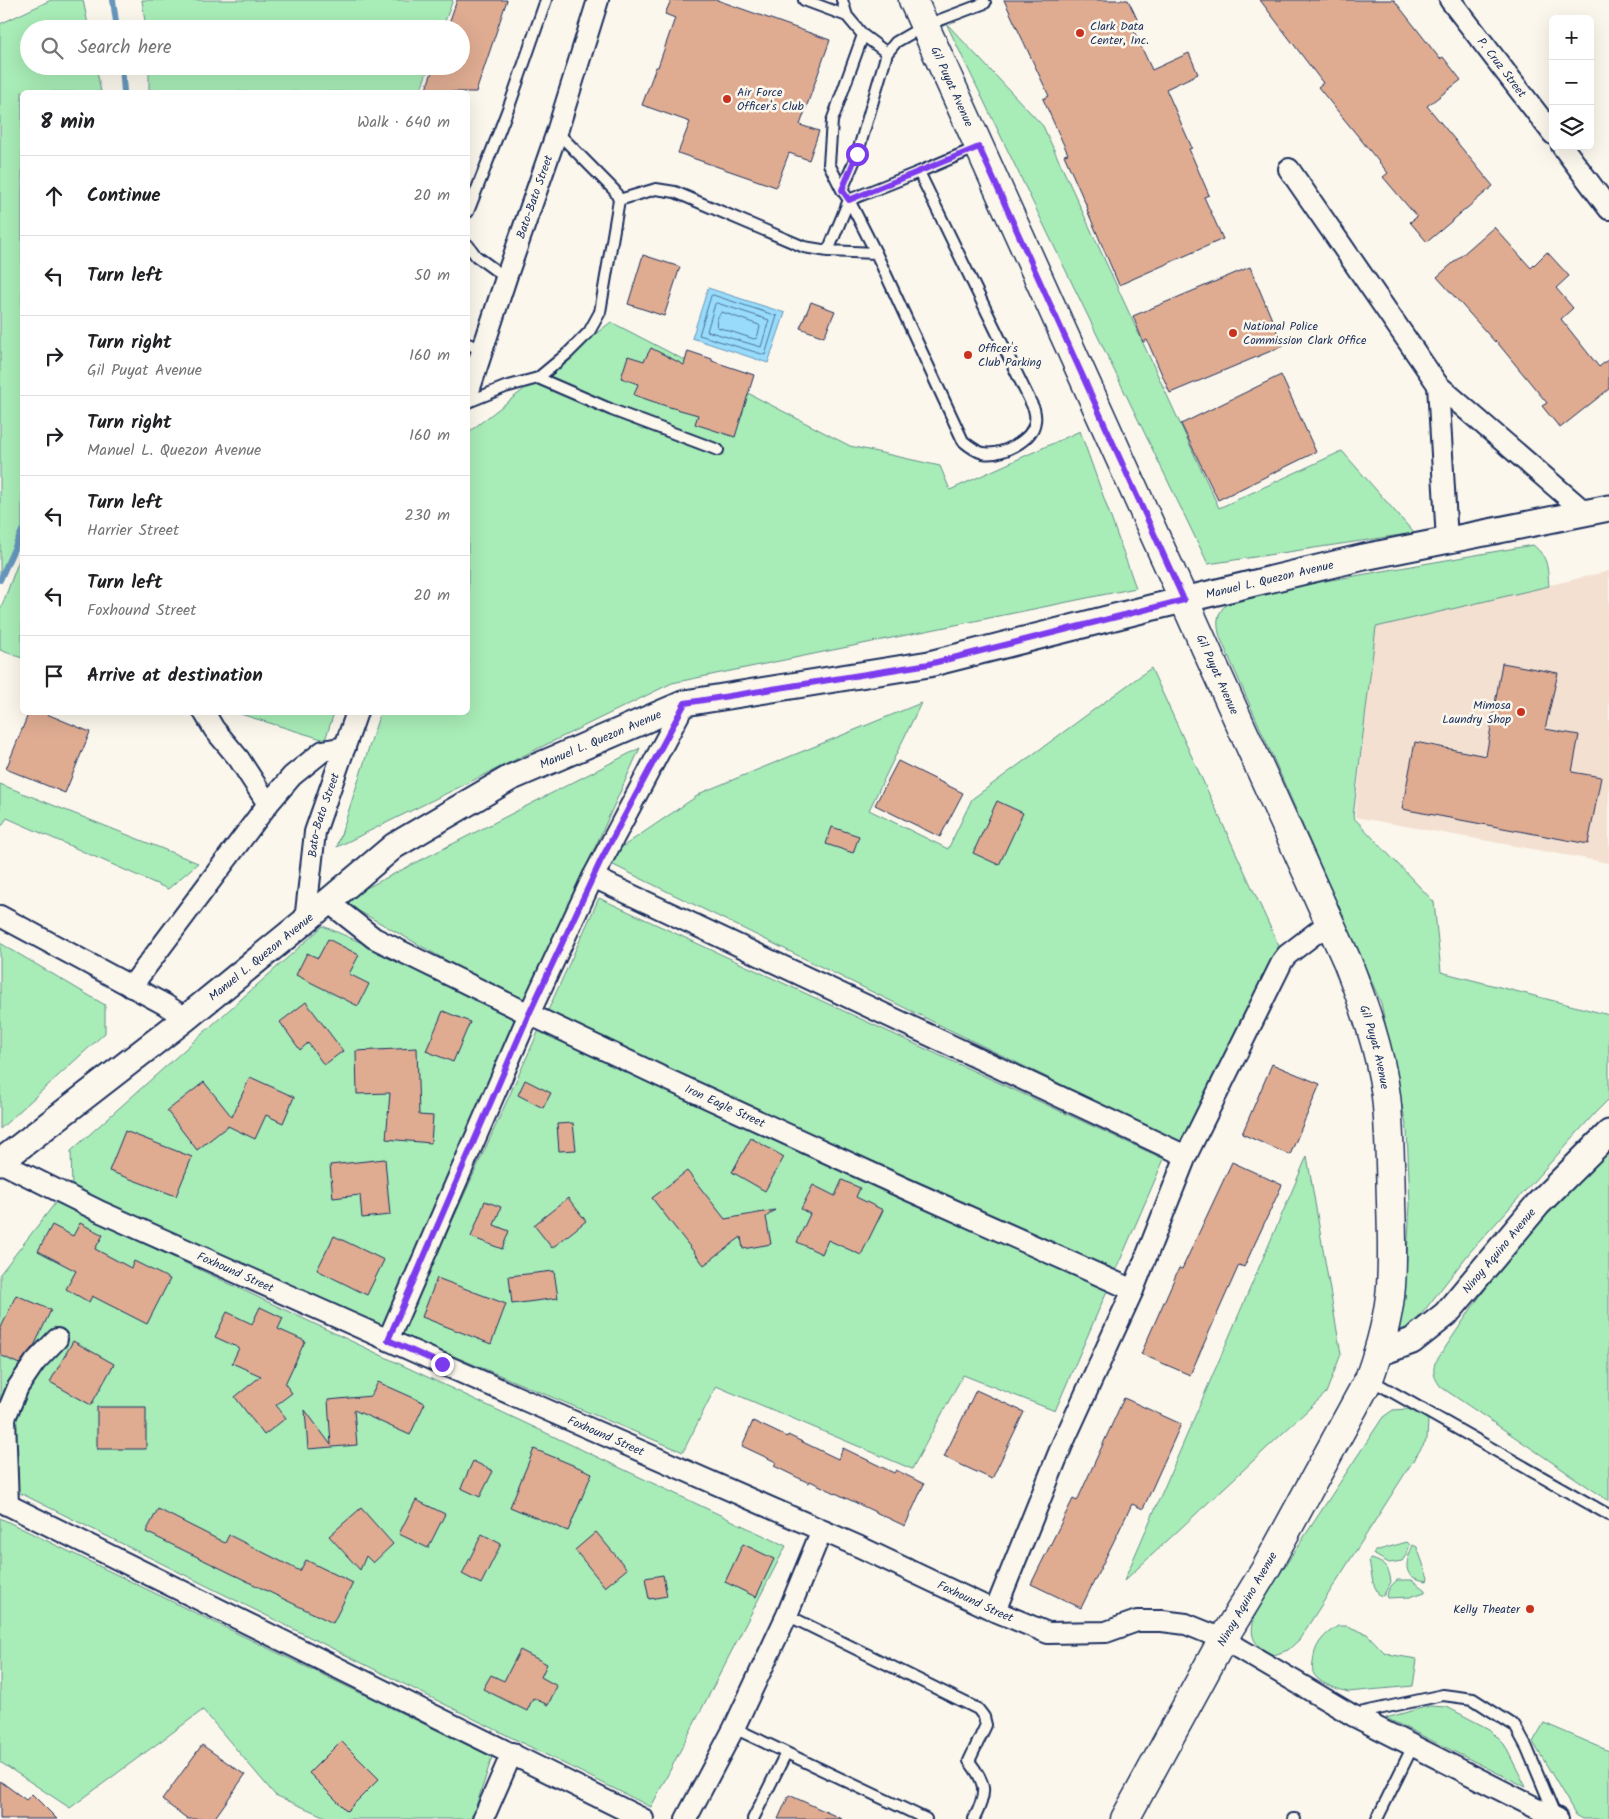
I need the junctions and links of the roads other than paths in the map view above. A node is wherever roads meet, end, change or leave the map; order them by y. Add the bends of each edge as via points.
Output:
1 (546, 0) edge
2 (598, 0) edge
3 (804, 0) edge
4 (842, 0) edge
5 (912, 0) edge
6 (1450, 0) edge
7 (984, 3) dead end
8 (847, 16) junction
9 (924, 26) junction
10 (863, 35) junction
11 (887, 53) junction
12 (1549, 129) edge
13 (557, 132) junction
14 (979, 147) junction
15 (1565, 150) edge
16 (1289, 169) dead end
17 (920, 172) junction
18 (842, 190) junction
19 (1606, 199) edge
20 (619, 200) junction
21 (849, 200) junction
22 (470, 207) edge
23 (470, 248) edge
24 (828, 251) junction
25 (876, 253) junction
26 (506, 278) junction
27 (474, 347) edge
28 (470, 378) edge
29 (538, 378) junction
30 (1438, 385) junction
31 (470, 401) edge
32 (718, 450) dead end
33 (1598, 510) edge
34 (1448, 540) junction
35 (1184, 600) junction
36 (685, 703) junction
37 (206, 715) edge
38 (356, 715) edge
39 (345, 747) junction
40 (268, 804) junction
41 (593, 877) junction
42 (327, 901) junction
43 (0, 916) edge
44 (305, 921) junction
45 (1330, 922) junction
46 (131, 987) junction
47 (529, 1014) junction
48 (186, 1018) junction
49 (1609, 1132) edge
50 (1186, 1156) junction
51 (0, 1162) edge
52 (1134, 1290) junction
53 (57, 1339) dead end
54 (388, 1340) junction
55 (1379, 1353) junction
56 (1369, 1379) junction
57 (4, 1503) edge
58 (1609, 1515) edge
59 (822, 1532) junction
60 (995, 1611) junction
61 (787, 1615) junction
62 (1223, 1639) junction
63 (1352, 1715) junction
64 (734, 1728) junction
65 (1412, 1746) junction
66 (512, 1753) junction
67 (786, 1753) junction
68 (483, 1819) edge
69 (643, 1819) edge
70 (686, 1819) edge
71 (753, 1819) edge
72 (926, 1819) edge
73 (974, 1819) edge
74 (1125, 1819) edge
75 (1377, 1819) edge
76 (1557, 1819) edge

1 - 22 lane
2 - 13 street, Bato-Bato Street
3 - 8 lane
4 - 8 lane
5 - 9 main road, Gil Puyat Avenue
6 - 12 street, P. Cruz Street
7 - 9 lane
8 - 10 lane
9 - 11 lane via 896,42
9 - 14 main road, Gil Puyat Avenue
10 - 11 lane
10 - 18 lane via 832,121 829,164
11 - 18 lane via 857,154
13 - 20 lane via 615,191
13 - 26 street, Bato-Bato Street
14 - 17 lane
14 - 35 main road, Gil Puyat Avenue
15 - 19 street
16 - 30 street
17 - 21 lane
17 - 25 lane via 1034,409 1035,422 1019,445 984,453 964,441
18 - 21 lane
20 - 24 lane via 656,189 675,192 804,247
20 - 29 lane via 600,312 589,332
21 - 24 lane
21 - 25 lane
23 - 26 lane
24 - 25 lane
26 - 27 street, Bato-Bato Street
27 - 28 street, Bato-Bato Street
29 - 31 lane
29 - 32 lane
30 - 33 street
30 - 34 street
33 - 34 street, Manuel L. Quezon Avenue
34 - 35 street, Manuel L. Quezon Avenue
35 - 36 street, Manuel L. Quezon Avenue via 929,664
35 - 45 main road, Gil Puyat Avenue
36 - 41 street
36 - 42 street, Manuel L. Quezon Avenue via 510,778 394,846
37 - 40 street
38 - 39 street, Bato-Bato Street
39 - 40 street via 323,751 292,776
39 - 44 street, Bato-Bato Street via 315,832
40 - 46 street
41 - 47 street
41 - 50 street
42 - 44 street, Manuel L. Quezon Avenue
42 - 47 street, Iron Eagle Street via 374,938
43 - 46 street
44 - 48 street, Manuel L. Quezon Avenue
45 - 50 street via 1287,955
45 - 55 main road, Gil Puyat Avenue via 1365,1008 1386,1094 1390,1131 1391,1288
46 - 48 street
47 - 52 street, Iron Eagle Street via 904,1188
47 - 54 street
48 - 51 street, Manuel L. Quezon Avenue
49 - 55 street, Ninoy Aquino Avenue via 1538,1204 1446,1314 1412,1341
50 - 52 street
51 - 54 street, Foxhound Street via 101,1212
52 - 60 street via 1062,1445
53 - 57 street via 22,1381 5,1418
54 - 59 street, Foxhound Street
55 - 56 main road, Gil Puyat Avenue
56 - 58 lane
56 - 62 main road, Ninoy Aquino Avenue via 1265,1570
57 - 66 street
59 - 60 street, Foxhound Street
59 - 61 street
60 - 62 street, Foxhound Street via 1048,1633 1106,1632 1137,1621 1162,1621 1186,1624
61 - 64 street
61 - 73 lane via 978,1708 986,1725 969,1761 981,1776 984,1791
62 - 63 street, Foxhound Street
62 - 74 main road, Ninoy Aquino Avenue
63 - 65 street, Foxhound Street
63 - 76 lane via 1443,1695 1473,1699 1515,1726
64 - 67 lane
64 - 70 street
65 - 75 lane
65 - 76 street, Foxhound Street
66 - 68 street
66 - 69 street
67 - 71 lane
67 - 72 lane

